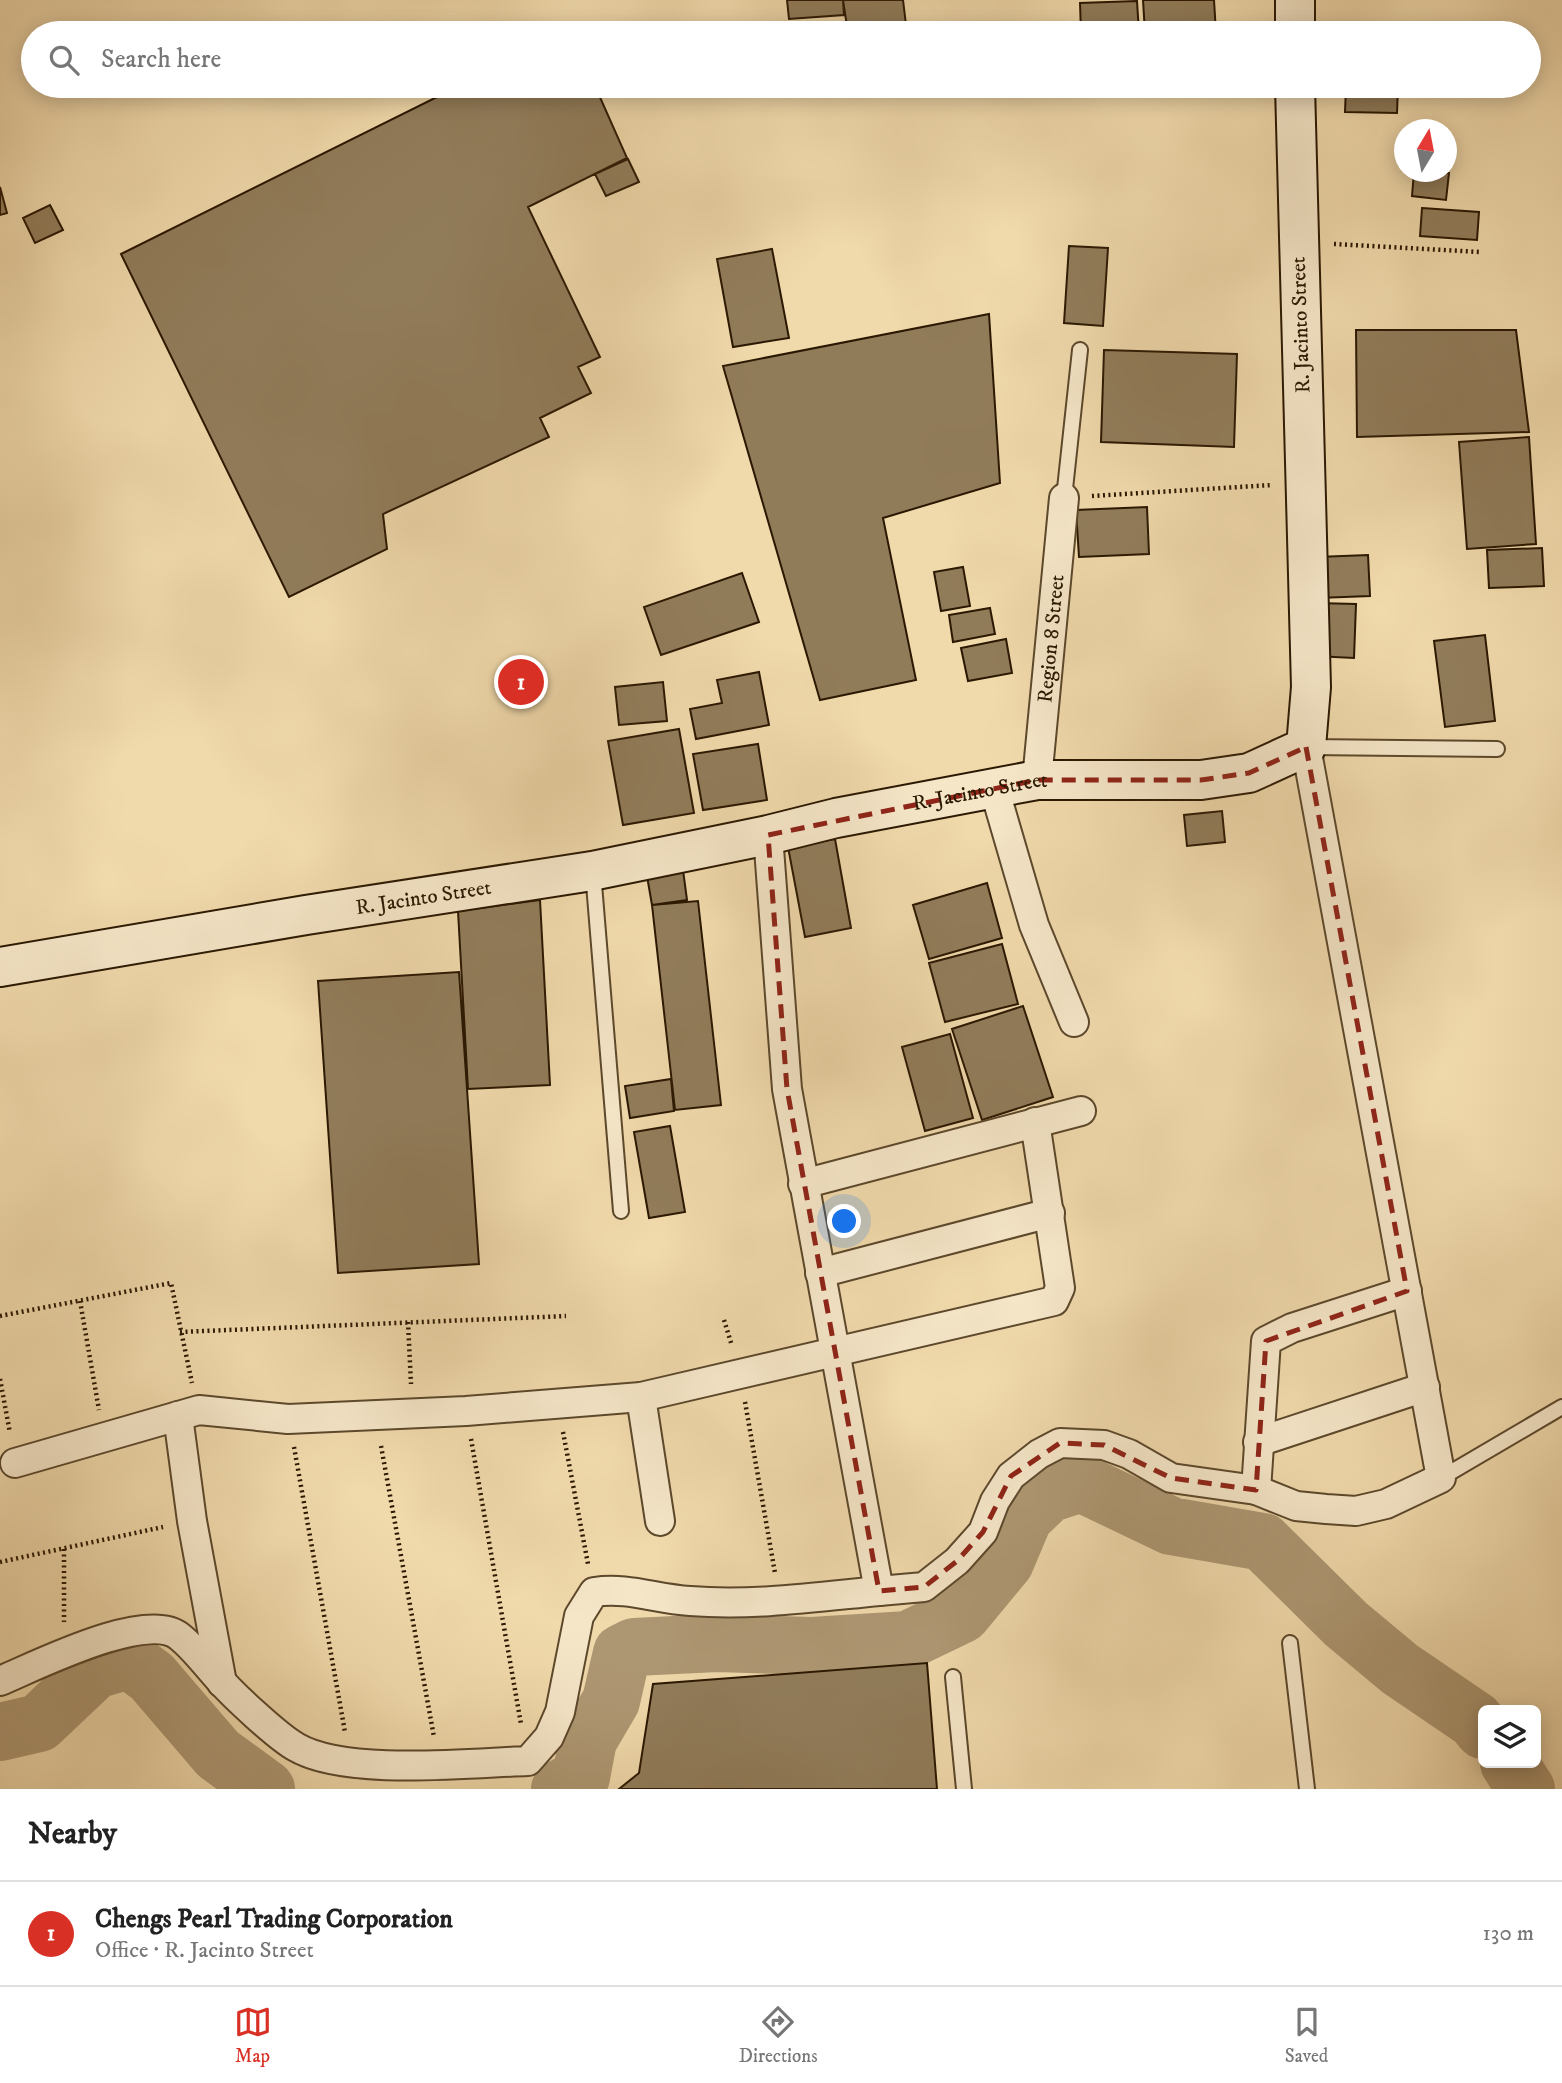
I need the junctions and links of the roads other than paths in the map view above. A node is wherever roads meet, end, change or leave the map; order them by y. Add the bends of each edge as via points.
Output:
1 (1295, 0) edge
2 (1295, 21) edge
3 (1295, 98) edge
4 (1080, 350) dead end
5 (1064, 498) joint
6 (1306, 747) junction
7 (1497, 750) dead end
8 (1037, 780) junction
9 (994, 788) junction
10 (768, 835) junction
11 (592, 871) junction
12 (0, 967) edge
13 (1073, 1022) dead end
14 (1081, 1111) dead end
15 (1035, 1122) junction
16 (803, 1184) junction
17 (621, 1211) dead end
18 (1051, 1213) junction
19 (820, 1273) junction
20 (1407, 1291) junction
21 (834, 1353) junction
22 (1425, 1387) junction
23 (641, 1397) junction
24 (1562, 1407) edge
25 (188, 1413) junction
26 (1258, 1442) junction
27 (15, 1463) road end
28 (1441, 1478) junction
29 (1256, 1490) junction
30 (660, 1521) dead end
31 (879, 1591) junction
32 (1290, 1643) dead end
33 (953, 1677) dead end
34 (0, 1681) edge
35 (222, 1684) junction
36 (964, 1789) edge
37 (1307, 1789) edge

1 - 2 street
3 - 6 street, R. Jacinto Street via 1311,687
4 - 5 lane
5 - 8 street, Region 8 Street
6 - 7 lane
6 - 8 street, R. Jacinto Street via 1249,773 1201,780
6 - 20 street
8 - 9 street, R. Jacinto Street
9 - 10 street, R. Jacinto Street
9 - 13 street via 1034,925
10 - 11 street, R. Jacinto Street
10 - 16 street via 787,1089
11 - 12 street, R. Jacinto Street
11 - 17 lane
14 - 15 street
15 - 16 street
15 - 18 street
16 - 19 street
18 - 19 street
18 - 21 street via 1060,1288 1054,1301
19 - 21 street
20 - 22 street
20 - 26 street via 1292,1328 1266,1342
21 - 23 street
21 - 31 street
22 - 26 street
22 - 28 street
23 - 25 street via 288,1419
23 - 30 street
24 - 28 lane
25 - 27 street
25 - 35 street via 192,1521
26 - 29 street
28 - 29 street via 1387,1504 1356,1511 1296,1506
29 - 31 street via 1171,1478 1104,1445 1060,1443 1011,1476 983,1532 957,1561 924,1587
31 - 35 street via 780,1601 689,1601 619,1588 594,1591 579,1616 560,1712 549,1737 528,1761 351,1762 296,1747
32 - 37 lane
33 - 36 lane
34 - 35 street via 130,1631 158,1628 179,1635

